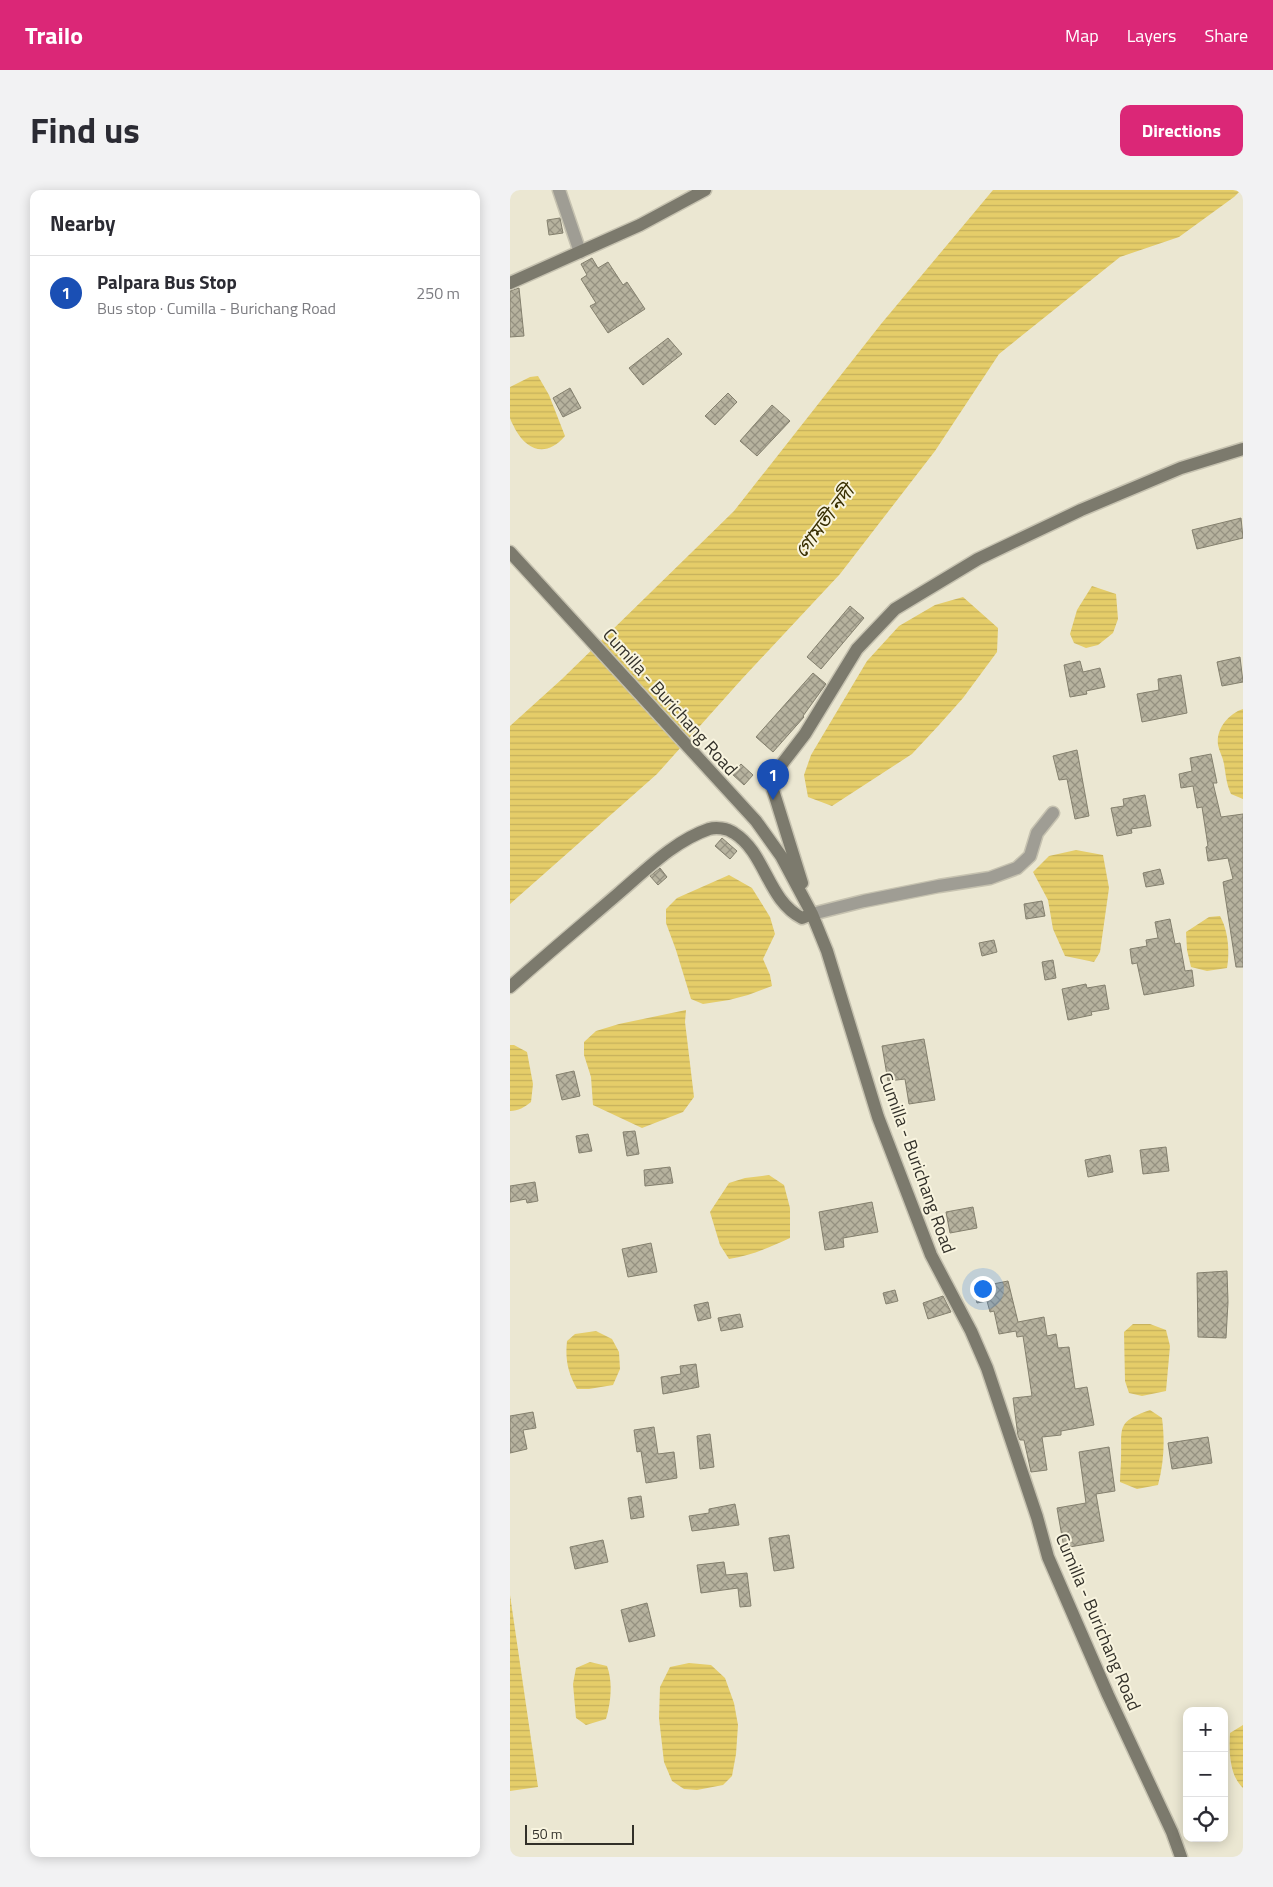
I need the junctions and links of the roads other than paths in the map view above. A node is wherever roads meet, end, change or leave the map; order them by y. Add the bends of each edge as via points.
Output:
1 (559, 190) edge
2 (705, 190) edge
3 (580, 252) junction
4 (510, 283) edge
5 (1243, 449) edge
6 (510, 553) edge
7 (1053, 813) dead end
8 (812, 914) junction
9 (510, 987) edge
10 (1181, 1857) edge

1 - 3 street
2 - 3 main road
3 - 4 main road
5 - 8 main road via 1181,468 1081,510 978,559 895,609 857,649 805,734 772,777 777,804
6 - 8 main road, Cumilla - Burichang Road via 767,834
7 - 8 street via 1037,834 1030,856 1017,868 990,878
8 - 9 main road via 802,918 794,914 782,902 751,849 734,832 715,828 676,846
8 - 10 main road, Cumilla - Burichang Road via 878,1117 931,1255 971,1331 986,1368 1048,1557

